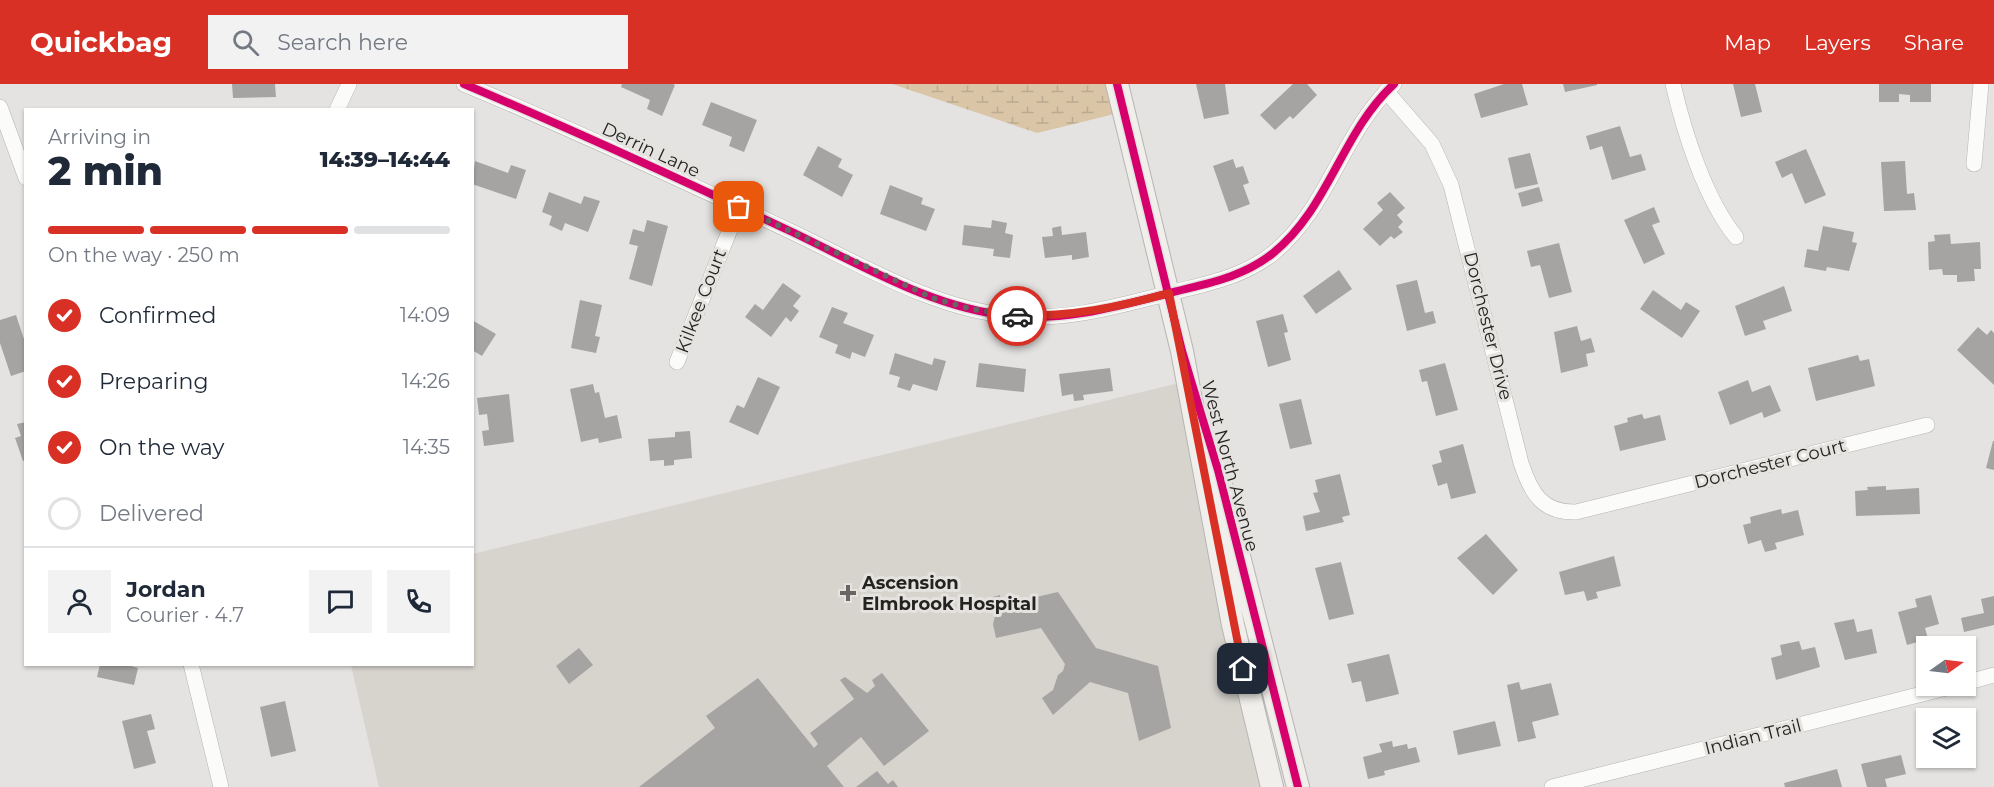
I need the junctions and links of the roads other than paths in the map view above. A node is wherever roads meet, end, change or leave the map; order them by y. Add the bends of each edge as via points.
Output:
1 (349, 84) edge
2 (464, 84) edge
3 (1117, 84) edge
4 (1673, 84) edge
5 (1981, 84) edge
6 (1390, 88) edge
7 (0, 106) edge
8 (338, 108) edge
9 (1974, 164) dead end
10 (24, 172) edge
11 (739, 207) junction
12 (1737, 237) dead end
13 (1169, 293) junction
14 (1182, 351) junction
15 (677, 362) dead end
16 (1927, 425) dead end
17 (1614, 504) joint
18 (190, 666) edge
19 (1994, 675) edge
20 (1976, 680) edge
21 (1916, 696) edge
22 (220, 787) edge
23 (1272, 787) edge
24 (1298, 787) edge
25 (1552, 787) edge

1 - 8 street
2 - 11 street, Derrin Lane
3 - 13 main road, West North Avenue
4 - 12 street via 1694,154 1714,200
5 - 9 street
6 - 13 street, Derrin Lane via 1364,118 1303,225 1274,253 1224,280
6 - 17 street, Dorchester Drive via 1432,144 1451,185 1521,464 1531,490 1539,500 1562,513
7 - 10 street
11 - 13 street, Derrin Lane via 933,298 971,309 1011,316 1062,316
11 - 15 street, Kilkee Court
13 - 14 main road, West North Avenue
14 - 23 main road, West North Avenue via 1233,625
14 - 24 main road, West North Avenue via 1218,471
16 - 17 street, Dorchester Court
18 - 22 street
19 - 20 street
21 - 25 street, Indian Trail

